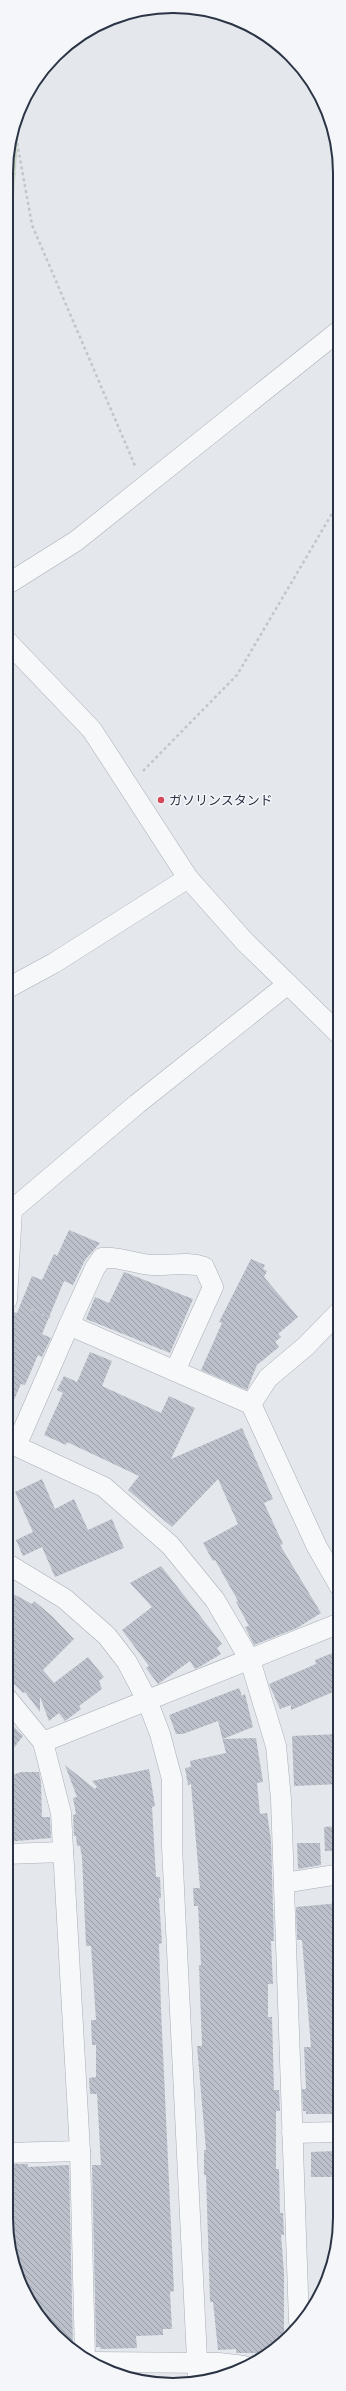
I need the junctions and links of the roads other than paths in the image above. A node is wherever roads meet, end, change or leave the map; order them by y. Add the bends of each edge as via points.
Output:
1 (333, 336) edge
2 (13, 580) edge
3 (13, 647) edge
4 (188, 878) junction
5 (288, 984) junction
6 (13, 985) edge
7 (333, 1028) edge
8 (13, 1209) edge
9 (333, 1318) edge
10 (69, 1325) junction
11 (175, 1371) junction
12 (250, 1404) junction
13 (13, 1441) edge
14 (13, 1446) edge
15 (13, 1567) edge
16 (333, 1575) edge
17 (333, 1626) edge
18 (250, 1660) junction
19 (148, 1700) junction
20 (13, 1706) edge
21 (43, 1742) junction
22 (63, 1852) junction
23 (13, 1854) edge
24 (333, 1875) edge
25 (284, 1883) junction
26 (333, 2132) edge
27 (292, 2134) junction
28 (80, 2151) junction
29 (13, 2154) edge
30 (299, 2316) edge
31 (85, 2352) edge
32 (107, 2363) edge
33 (230, 2367) edge
34 (197, 2371) edge

1 - 2 street via 76,541
3 - 4 street via 92,730
4 - 5 street via 245,942
4 - 6 street via 54,963
5 - 7 street
5 - 8 street via 137,1104
9 - 12 street via 306,1346 268,1378
10 - 11 street
10 - 11 street via 102,1258 111,1257 151,1265 193,1263 204,1267 213,1287
10 - 13 street
11 - 12 street
12 - 16 street via 317,1547
14 - 18 street via 104,1487 170,1545 215,1600
15 - 19 street via 65,1599 107,1636 127,1662
17 - 18 street
18 - 19 street
18 - 25 street via 276,1746
19 - 21 street
19 - 34 street via 172,1779 172,1847
20 - 21 street
21 - 22 street via 61,1813
22 - 23 street
22 - 28 street
24 - 25 street
25 - 27 street
26 - 27 street
27 - 30 street
28 - 29 street
28 - 31 street
32 - 34 street
33 - 34 street

